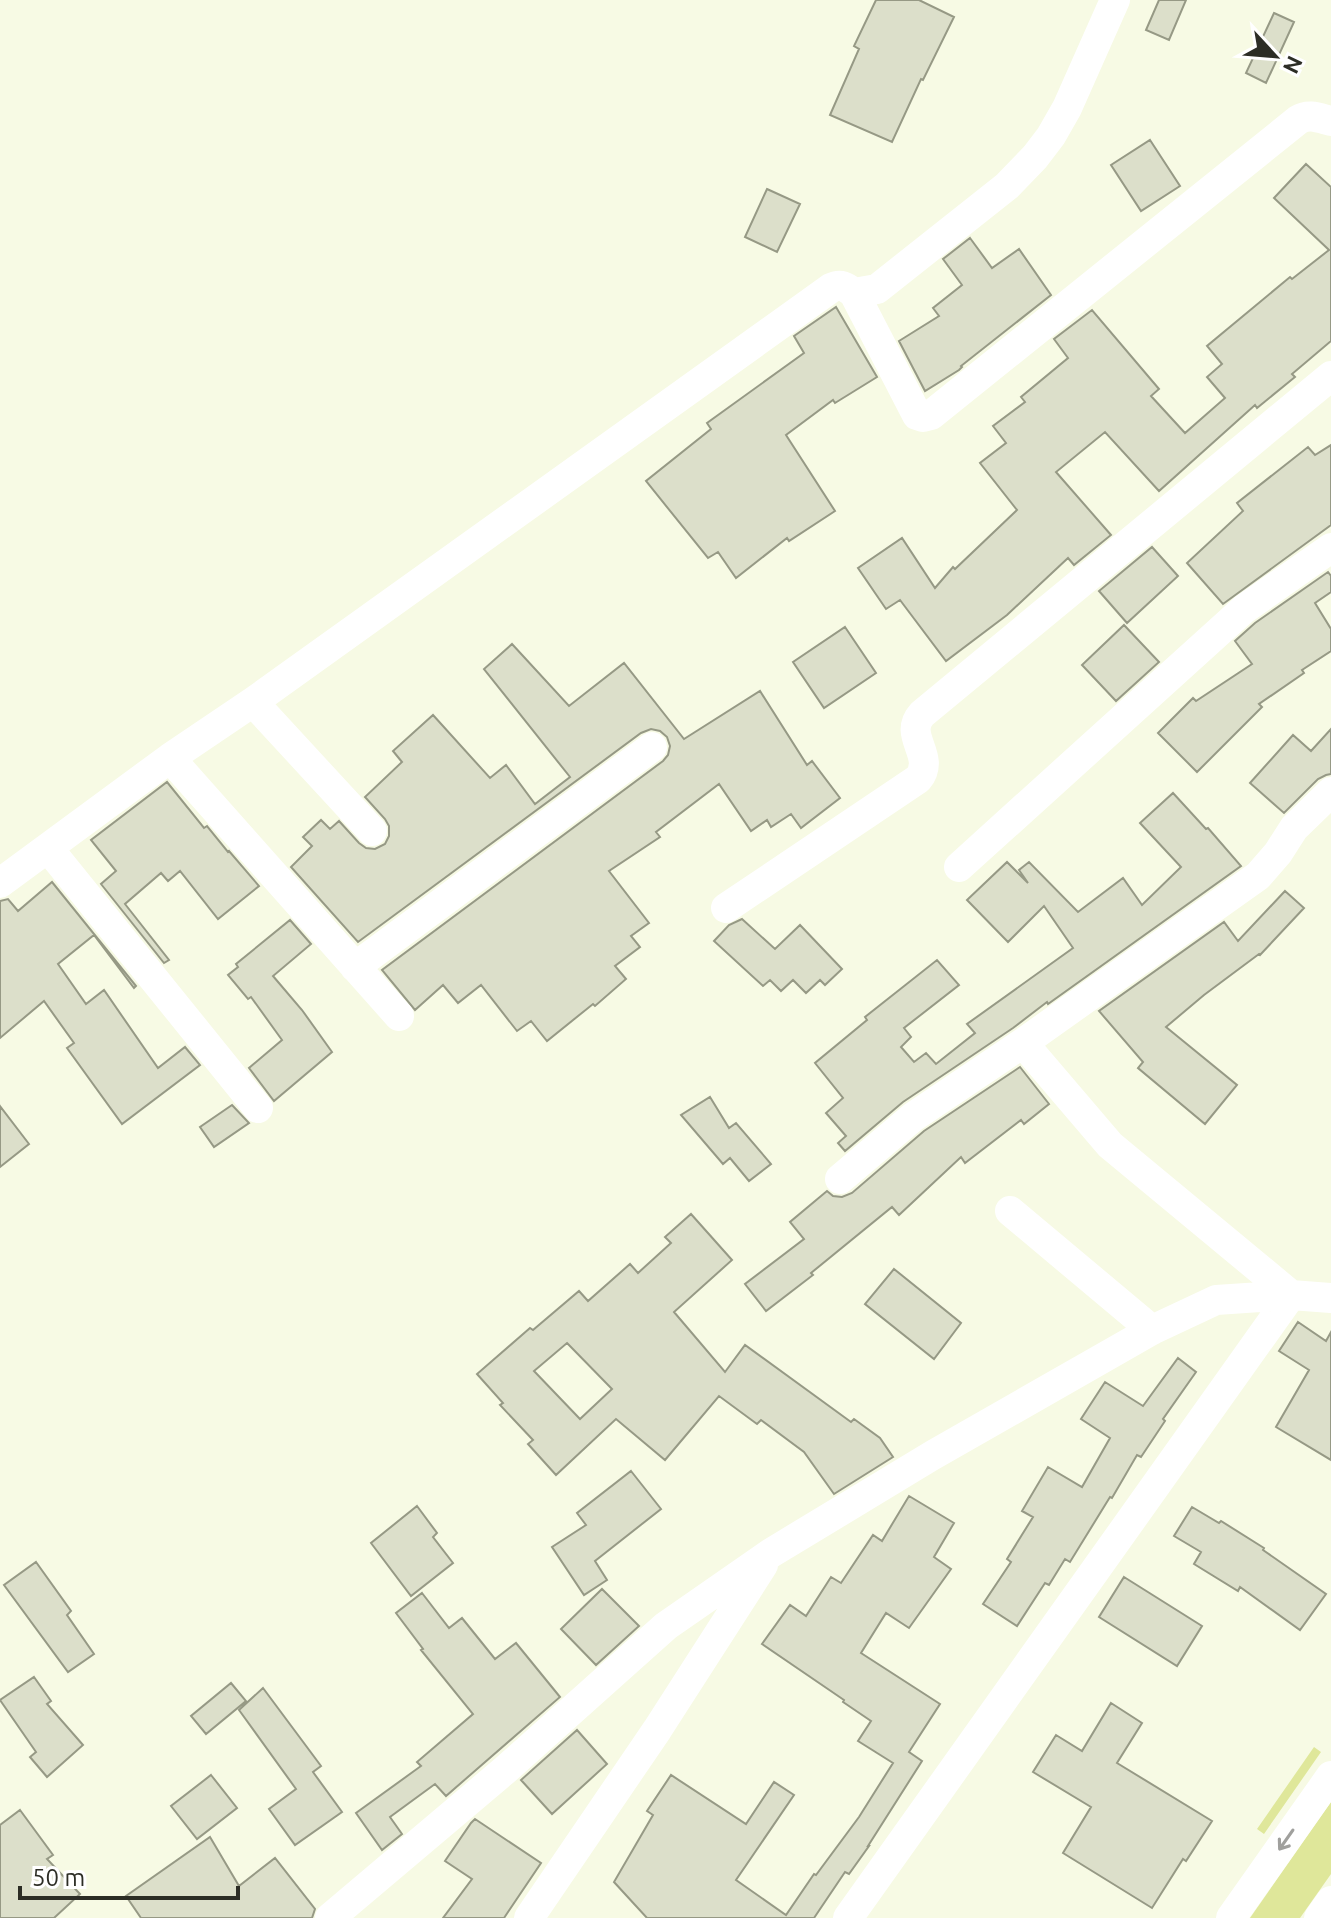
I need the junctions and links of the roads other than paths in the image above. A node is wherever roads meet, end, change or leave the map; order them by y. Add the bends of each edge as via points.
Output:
1 (1115, 0) edge
2 (1331, 121) edge
3 (854, 293) junction
4 (1331, 376) edge
5 (1331, 548) edge
6 (253, 702) junction
7 (652, 747) dead end
8 (170, 758) junction
9 (1331, 792) edge
10 (372, 831) dead end
11 (48, 848) junction
12 (959, 867) dead end
13 (0, 883) edge
14 (726, 908) dead end
15 (355, 967) junction
16 (399, 1016) dead end
17 (1023, 1043) junction
18 (258, 1108) dead end
19 (840, 1179) dead end
20 (1010, 1211) dead end
21 (1291, 1295) junction
22 (1331, 1298) edge
23 (1152, 1330) junction
24 (771, 1553) junction
25 (1331, 1776) edge
26 (1331, 1901) edge
27 (330, 1918) edge
28 (529, 1918) edge
29 (848, 1918) edge
30 (1231, 1918) edge
31 (1319, 1918) edge

1 - 3 street via 1067,108 1035,157 1007,186 877,289
2 - 3 street via 1312,116 1298,120 931,415 917,415
3 - 6 street via 844,286 831,288
4 - 14 street via 922,714 914,730 925,764 918,779
5 - 12 street via 1244,609
6 - 8 street
6 - 10 street
7 - 15 street
8 - 11 street
8 - 15 street
9 - 17 street via 1294,828 1258,876
11 - 13 street
11 - 18 street
15 - 16 street
17 - 19 street via 913,1117
17 - 21 street via 1110,1145
20 - 23 street
21 - 22 street
21 - 23 street via 1216,1300
21 - 29 street
23 - 24 street
24 - 27 street via 666,1626
24 - 28 street
25 -> 30 street
26 - 31 street

